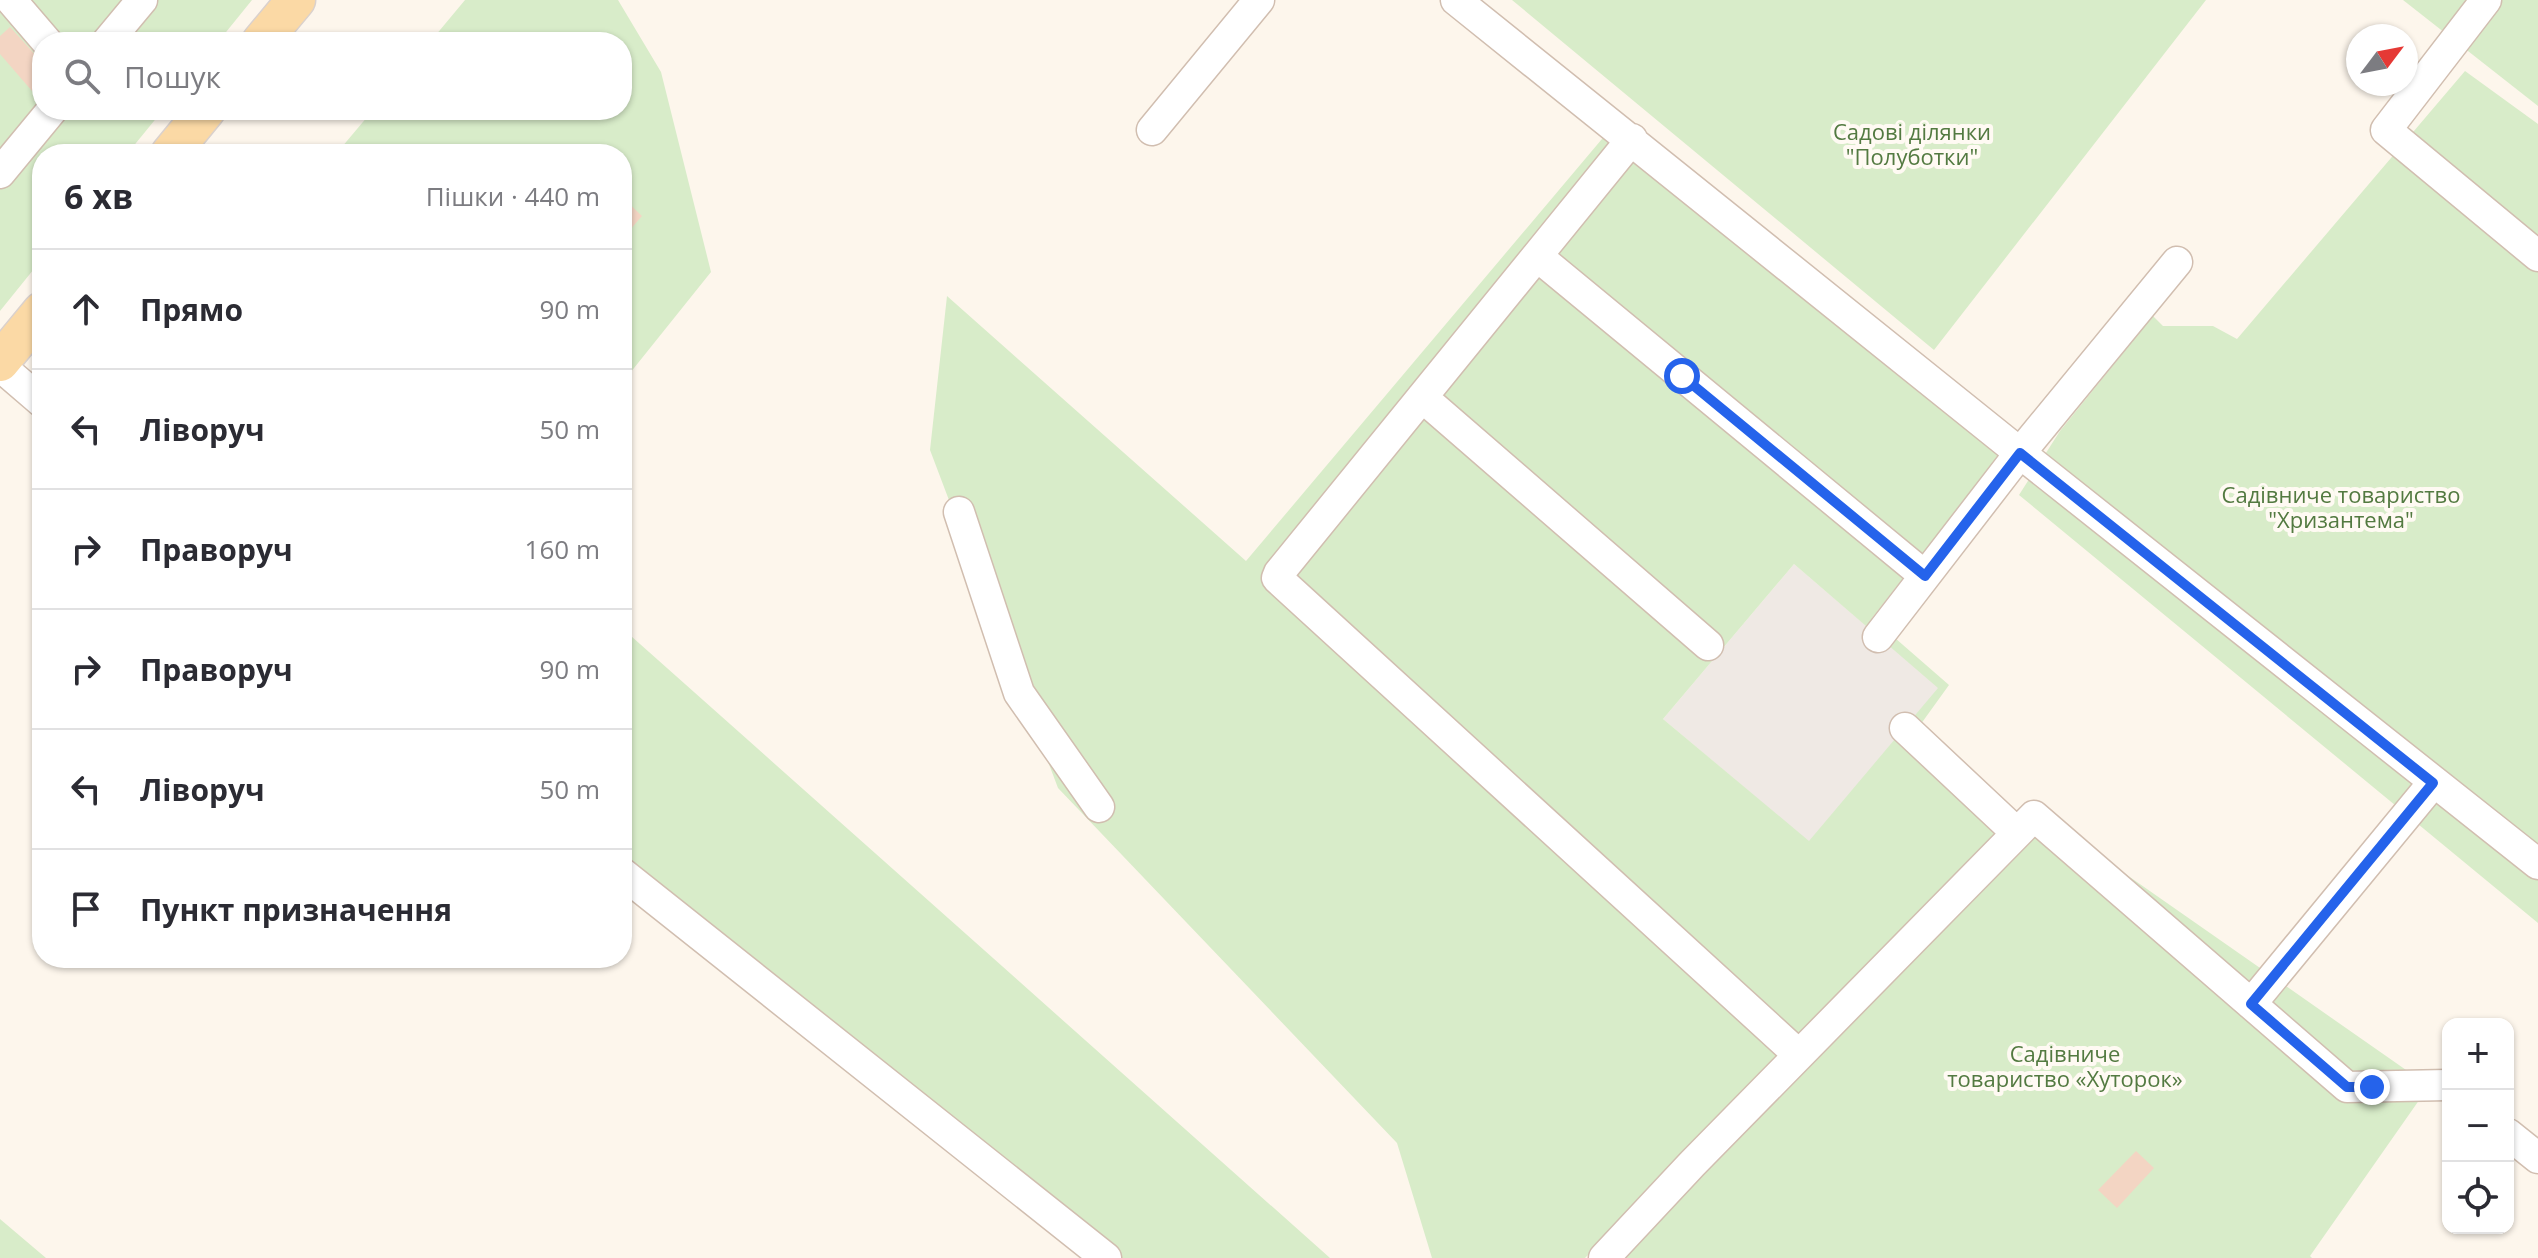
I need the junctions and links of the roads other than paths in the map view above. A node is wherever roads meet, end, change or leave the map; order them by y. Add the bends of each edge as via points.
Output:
1 (11, 0) edge
2 (142, 0) edge
3 (1259, 0) edge
4 (1456, 0) edge
5 (2486, 0) edge
6 (287, 3) edge
7 (38, 32) edge
8 (115, 32) edge
9 (268, 32) edge
10 (44, 120) edge
11 (198, 120) edge
12 (1152, 130) dead end
13 (1632, 139) junction
14 (178, 144) edge
15 (0, 173) edge
16 (1537, 256) junction
17 (2538, 256) edge
18 (2177, 262) dead end
19 (32, 324) edge
20 (0, 364) edge
21 (32, 393) edge
22 (1422, 397) junction
23 (2020, 453) junction
24 (959, 512) dead end
25 (1925, 576) junction
26 (1878, 637) dead end
27 (1708, 645) dead end
28 (1905, 728) dead end
29 (2433, 783) junction
30 (1099, 807) dead end
31 (2017, 833) junction
32 (2538, 864) edge
33 (632, 881) edge
34 (2251, 1004) junction
35 (1799, 1055) junction
36 (2442, 1085) edge
37 (2514, 1139) edge
38 (2538, 1158) edge
39 (1106, 1258) edge
40 (1604, 1258) edge

1 - 7 street
2 - 8 street
3 - 12 street
4 - 13 street
5 - 17 street via 2386,130
6 - 9 main road
10 - 15 street
11 - 14 main road
13 - 16 street
13 - 23 street
16 - 22 street
16 - 25 street
18 - 23 street
19 - 20 main road
20 - 21 street
22 - 27 street
22 - 35 street via 1277,578
23 - 25 street
23 - 29 street
24 - 30 street via 1019,693
25 - 26 street
28 - 31 street
29 - 32 street
29 - 34 street
31 - 34 street via 2034,816
31 - 35 street
33 - 39 street
34 - 36 street via 2347,1087
35 - 40 street
37 - 38 street

